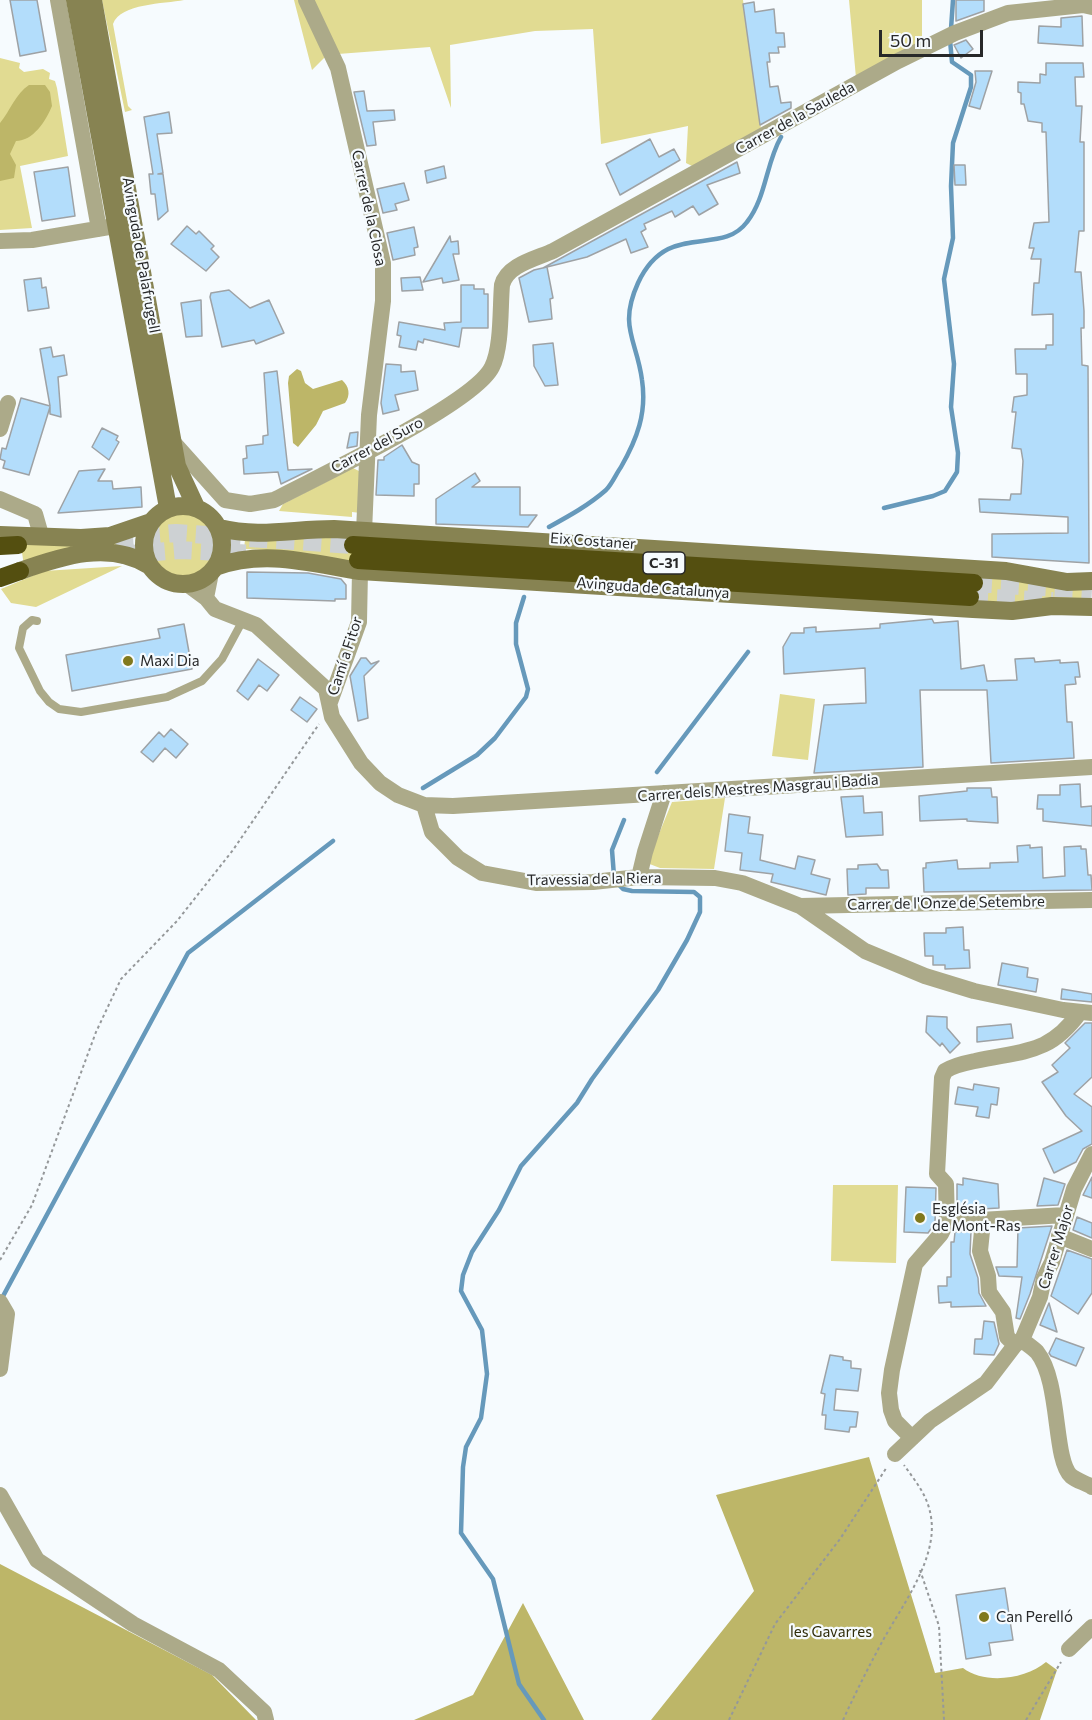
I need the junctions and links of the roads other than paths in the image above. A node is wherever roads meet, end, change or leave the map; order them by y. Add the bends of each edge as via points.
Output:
1 (58, 0) edge
2 (75, 0) edge
3 (93, 0) edge
4 (306, 0) edge
5 (1092, 7) edge
6 (117, 226) junction
7 (99, 229) junction
8 (0, 241) edge
9 (511, 270) joint
10 (8, 403) dead end
11 (0, 429) edge
12 (174, 444) junction
13 (367, 452) junction
14 (0, 499) edge
15 (196, 507) junction
16 (168, 508) junction
17 (151, 522) junction
18 (219, 528) junction
19 (0, 535) edge
20 (41, 536) junction
21 (359, 552) junction
22 (15, 556) edge
23 (0, 564) edge
24 (150, 566) junction
25 (213, 570) junction
26 (0, 578) edge
27 (1092, 580) edge
28 (188, 584) junction
29 (972, 590) tunnel mouth
30 (206, 598) junction
31 (1092, 607) edge
32 (243, 620) junction
33 (37, 621) dead end
34 (329, 705) junction
35 (1092, 767) edge
36 (664, 794) junction
37 (424, 805) junction
38 (624, 879) junction
39 (1092, 900) edge
40 (837, 905) junction
41 (800, 906) junction
42 (826, 924) junction
43 (1086, 1012) edge
44 (1092, 1155) edge
45 (1065, 1215) junction
46 (983, 1221) junction
47 (947, 1222) junction
48 (1059, 1236) junction
49 (1092, 1249) edge
50 (0, 1302) edge
51 (1019, 1343) junction
52 (0, 1369) edge
53 (912, 1438) junction
54 (896, 1454) road end
55 (1092, 1487) edge
56 (0, 1495) edge
57 (1092, 1627) edge
58 (1069, 1650) road end
59 (266, 1720) edge

1 - 7 street
2 - 6 main road, Avinguda de Palafrugell
3 - 12 main road, Avinguda de Palafrugell
4 - 13 street, Carrer de la Closa via 338,68 383,263 384,287
5 - 9 street, Carrer de la Sauleda via 1008,13 950,36
6 - 7 street, Avinguda de Palafrugell
6 - 16 main road, Avinguda de Palafrugell
7 - 8 street, Avinguda de Palafrugell
9 - 13 street, Carrer del Suro via 504,275 502,285 497,353 484,379 443,409
10 - 11 street
12 - 13 street, Carrer del Suro via 219,495 241,504 274,500
12 - 15 main road, Avinguda de Palafrugell via 177,466
13 - 21 street, Carrer de la Closa
14 - 20 street via 35,514
15 - 16 main road
15 - 18 main road
16 - 17 main road
17 - 20 main road via 110,536
17 - 24 main road via 144,547
18 - 21 main road, Avinguda de Catalunya via 252,535 305,529
18 - 25 main road via 222,552
19 - 20 main road
21 - 25 main road, Avinguda de Catalunya via 238,559
21 - 27 main road, Avinguda de Catalunya via 1006,571 1066,582
21 - 29 highway, Eix Costaner / C-31
21 - 31 main road, Avinguda de Catalunya via 1012,611
21 - 34 street, Camí a Fitor via 359,622
22 - 23 highway
22 - 24 main road via 52,560 127,553
22 - 26 highway
24 - 28 main road via 170,582
25 - 28 main road
25 - 30 street
28 - 30 street
30 - 32 street via 215,609
32 - 33 lane via 210,675 184,692 81,712 59,709 49,702 19,648 23,628 32,620
32 - 34 street via 256,625 326,689
34 - 37 street via 332,717 367,770 388,790
35 - 36 street, Carrer dels Mestres Masgrau i Badia
36 - 37 street, Carrer dels Mestres Masgrau i Badia
36 - 38 street via 645,852
37 - 38 street, Travessia de la Riera via 432,832 458,858 482,873 536,883
38 - 41 street, Travessia de la Riera via 715,878 742,883
39 - 40 street, Carrer de l'Onze de Setembre
40 - 41 street, Carrer de l'Onze de Setembre
40 - 42 street
41 - 42 street, Travessia de la Riera
42 - 43 street, Travessia de la Riera via 866,951 925,976 974,991
43 - 47 street via 1048,1045 960,1064 945,1071 937,1174 946,1184
44 - 45 street, Carrer Major
45 - 46 street
45 - 48 street, Carrer Major
46 - 47 street
46 - 51 street via 980,1251 989,1292 1003,1312 1007,1336
47 - 53 street via 915,1264 892,1370 889,1393 895,1421
48 - 49 street
48 - 51 street, Carrer Major via 1040,1297
50 - 52 street via 7,1314
51 - 53 street, Carrer Major via 986,1383
51 - 55 street via 1037,1352 1050,1381 1062,1458 1071,1475
53 - 54 street, Carrer Major
56 - 59 street via 37,1560 133,1624 219,1670 264,1712
57 - 58 street

